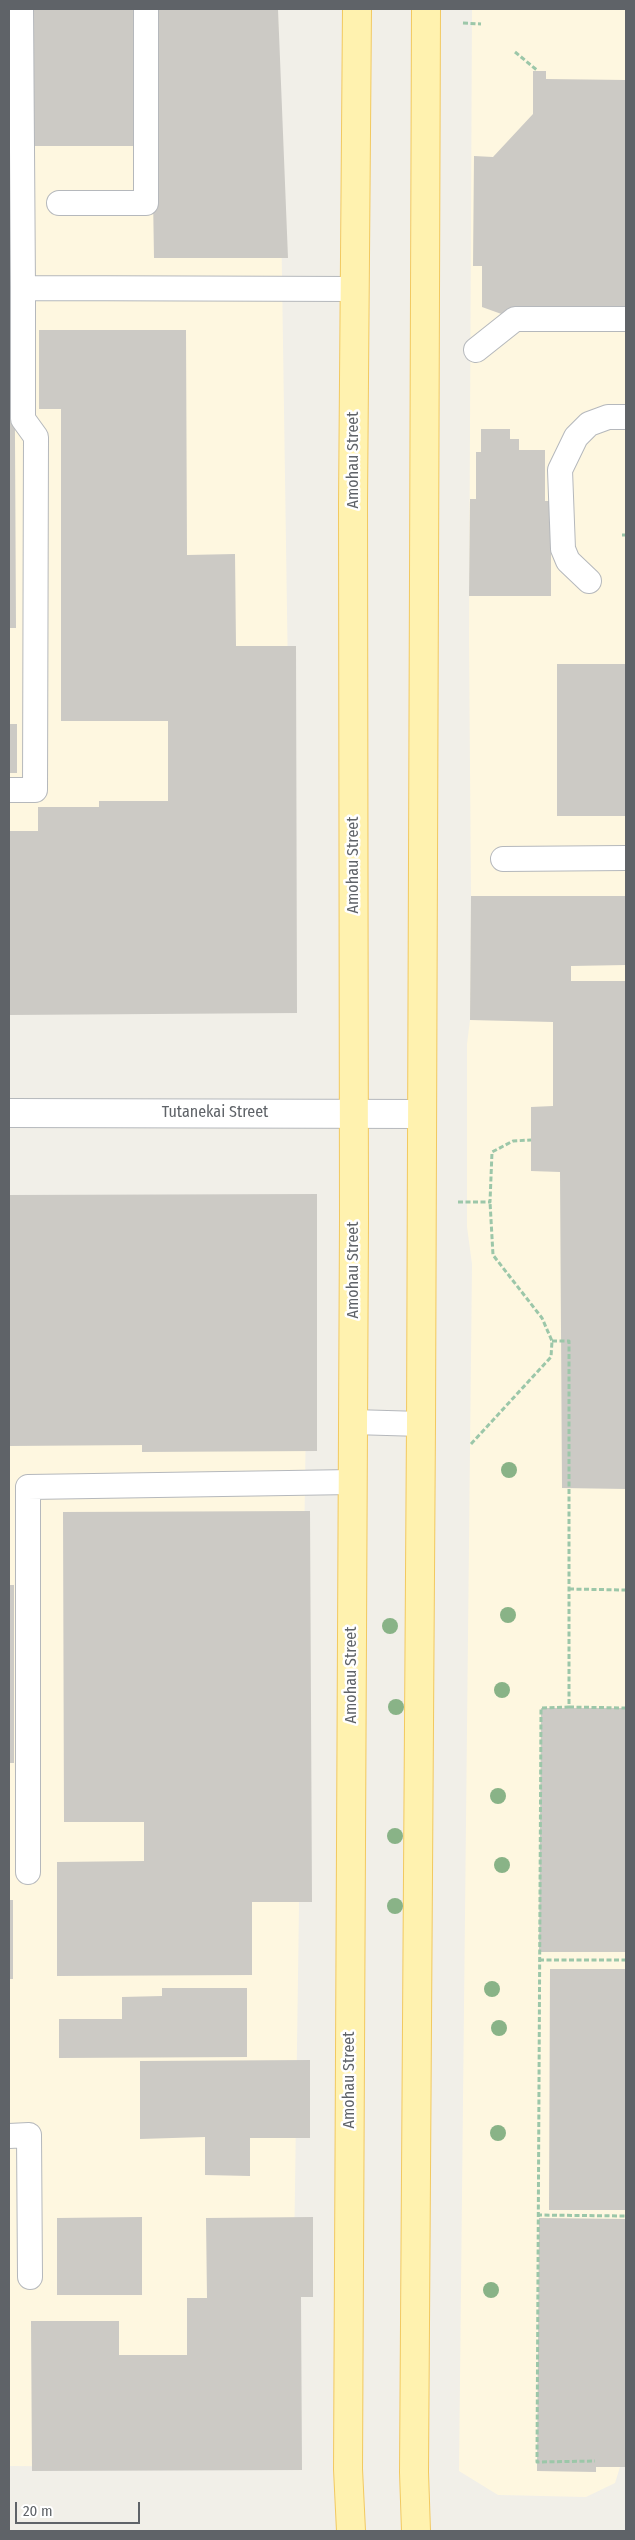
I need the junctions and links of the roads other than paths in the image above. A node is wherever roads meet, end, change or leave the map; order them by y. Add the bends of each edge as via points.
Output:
1 (21, 9) edge
2 (146, 9) edge
3 (357, 9) edge
4 (426, 9) edge
5 (59, 203) dead end
6 (23, 288) junction
7 (355, 289) junction
8 (626, 319) edge
9 (476, 350) dead end
10 (626, 417) edge
11 (589, 580) dead end
12 (9, 790) edge
13 (626, 858) edge
14 (503, 859) dead end
15 (9, 1113) edge
16 (354, 1113) junction
17 (422, 1114) junction
18 (353, 1422) junction
19 (421, 1424) junction
20 (353, 1482) junction
21 (18, 1486) edge
22 (28, 1872) dead end
23 (9, 2136) edge
24 (30, 2277) dead end
25 (351, 2531) edge
26 (416, 2531) edge

1 - 6 lane
2 - 5 lane via 146,203
3 - 7 main road, Amohau Street
4 - 17 main road
6 - 7 lane
6 - 12 lane via 23,419 36,437 35,790
7 - 16 main road, Amohau Street
8 - 9 lane via 514,319
10 - 11 lane via 608,417 589,424 576,437 560,470 563,549 568,561
13 - 14 lane
15 - 16 street, Tutanekai Street
16 - 17 street, Tutanekai Street
16 - 18 main road, Amohau Street
17 - 19 main road
18 - 19 lane
18 - 20 main road, Amohau Street
19 - 26 main road
20 - 21 lane
20 - 25 main road, Amohau Street via 348,2459
21 - 22 lane
23 - 24 lane via 29,2135

